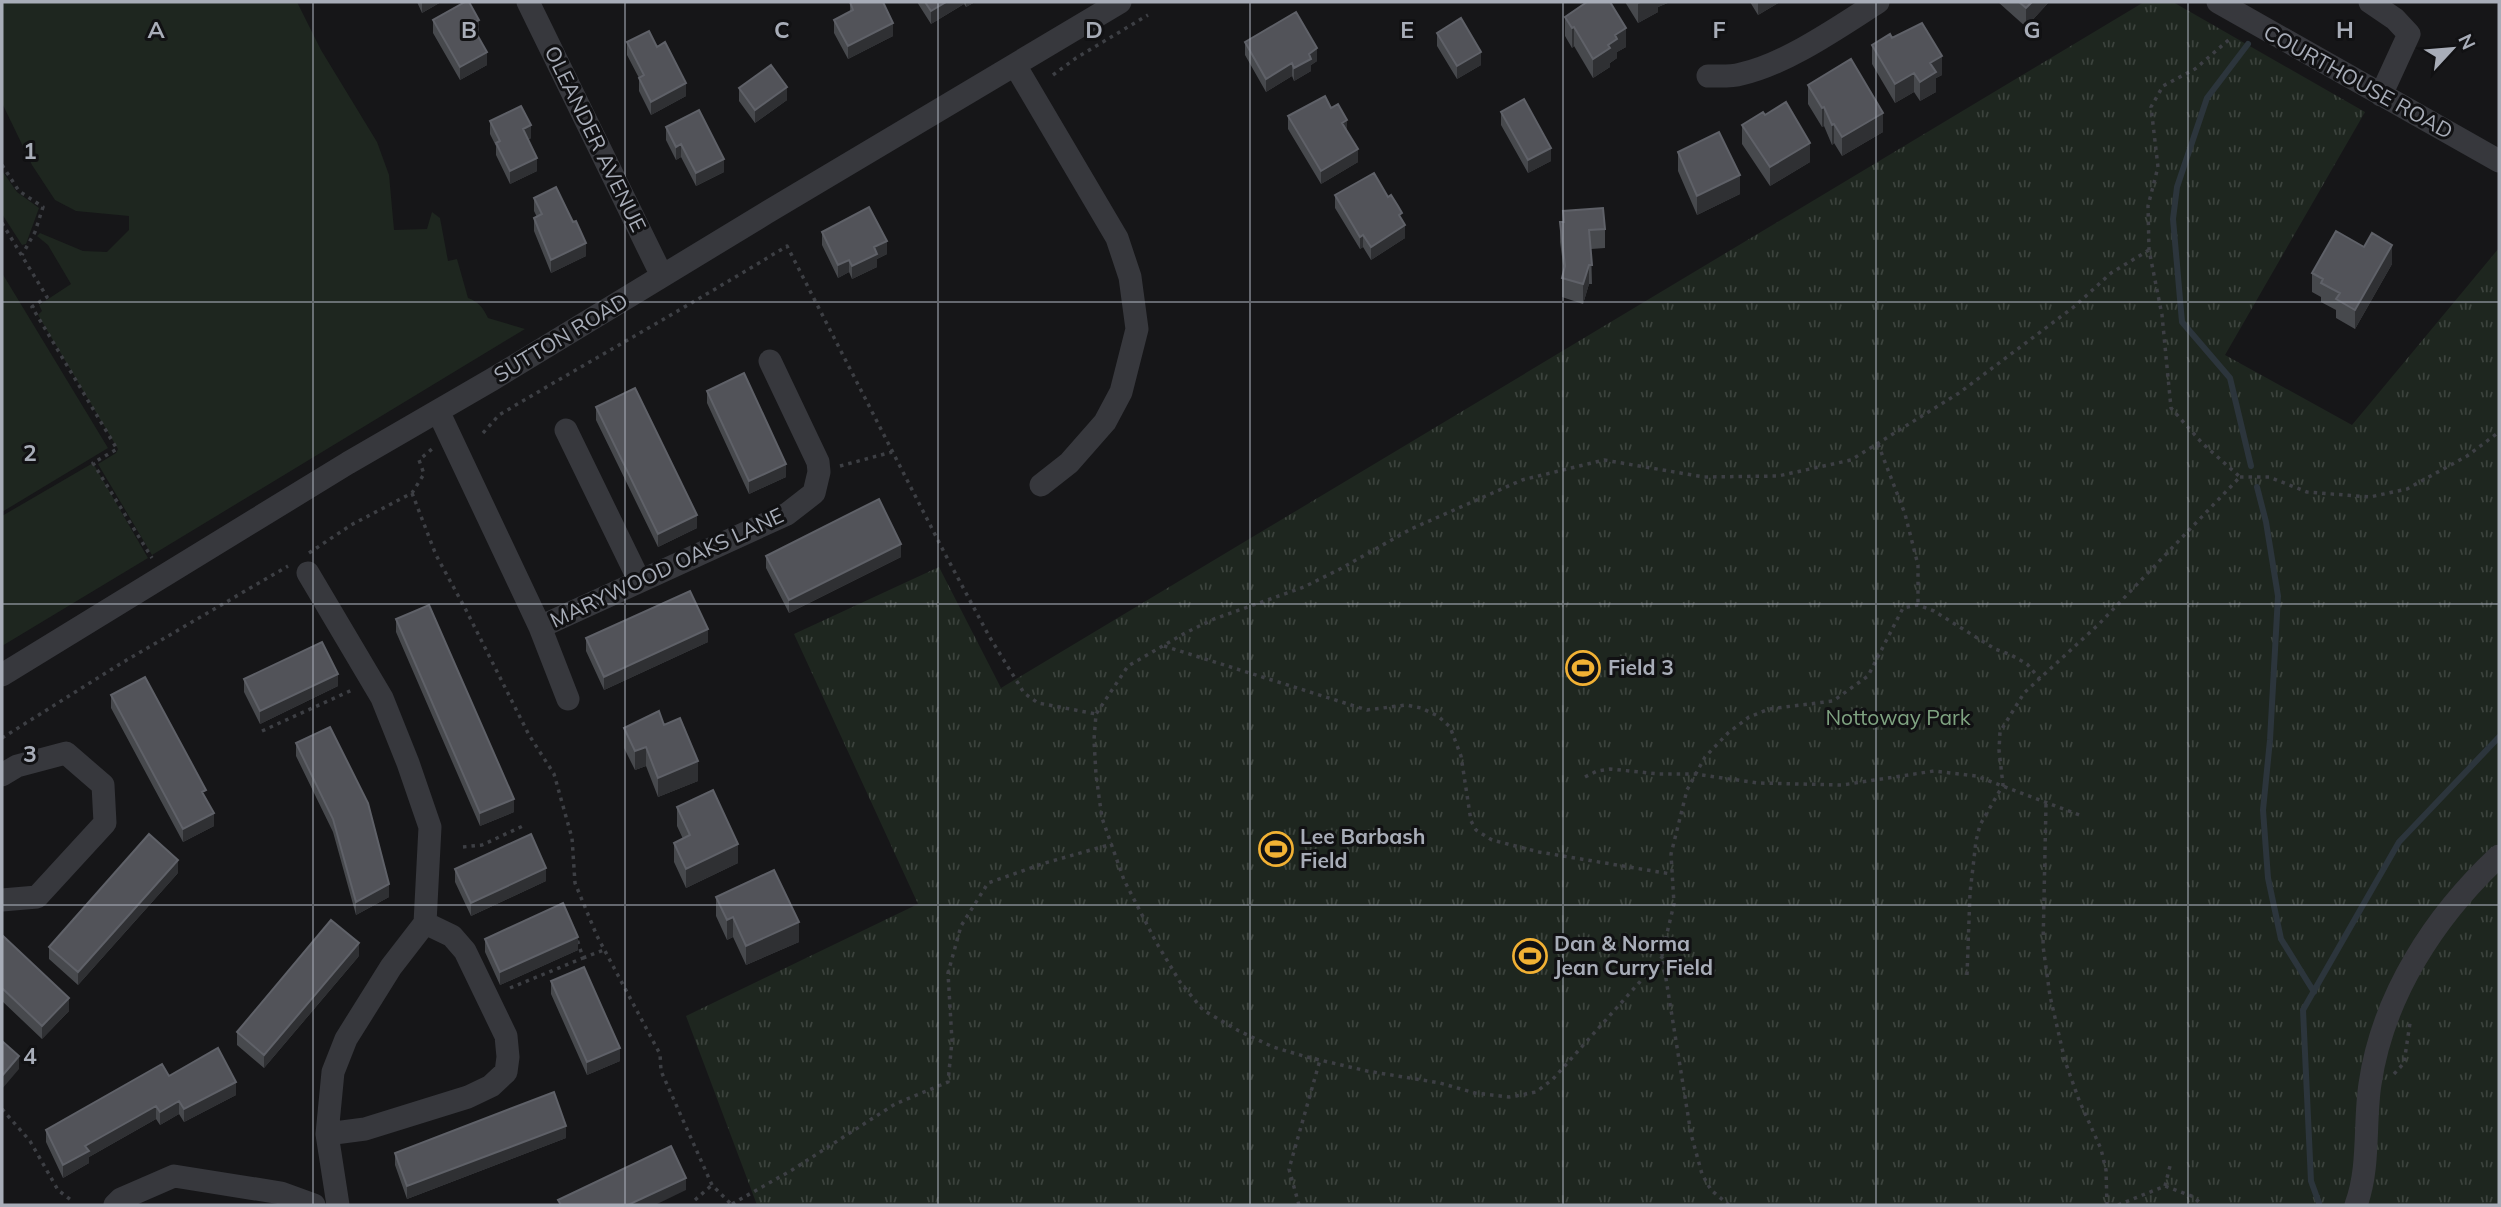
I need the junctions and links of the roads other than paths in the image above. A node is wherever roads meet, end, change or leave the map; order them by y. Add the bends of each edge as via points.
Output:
1 (528, 2) edge
2 (1121, 2) edge
3 (1878, 2) edge
4 (2218, 2) edge
5 (2370, 2) edge
6 (1015, 65) junction
7 (1708, 76) dead end
8 (2381, 95) junction
9 (2499, 161) edge
10 (662, 276) junction
11 (770, 361) dead end
12 (438, 411) junction
13 (566, 430) dead end
14 (1041, 485) dead end
15 (303, 563) road end
16 (639, 580) junction
17 (540, 627) junction
18 (2, 675) edge
19 (568, 699) dead end
20 (2, 775) edge
21 (2499, 856) edge
22 (2, 900) edge
23 (425, 923) junction
24 (327, 1134) junction
25 (116, 1205) edge
26 (314, 1205) edge
27 (338, 1205) edge
28 (2356, 1205) edge

1 - 10 street, OLEANDER AVENUE
2 - 6 street, SUTTON ROAD
3 - 7 street via 1756,71
4 - 8 street, COURTHOUSE ROAD
5 - 8 street via 2409,34
6 - 10 street, SUTTON ROAD
6 - 14 street via 1117,238 1130,277 1137,329 1121,392 1105,422 1077,456
8 - 9 street, COURTHOUSE ROAD
10 - 12 street, SUTTON ROAD
11 - 16 street, MARYWOOD OAKS LANE via 818,462 814,493 787,514
12 - 17 street
12 - 18 street, SUTTON ROAD
13 - 16 street
15 - 23 street via 382,698 430,827
16 - 17 street, MARYWOOD OAKS LANE
17 - 19 street
20 - 22 street via 17,766 66,753 103,785 105,823 37,897
21 - 28 street via 2433,931 2387,1020 2371,1076
23 - 24 street via 346,1039 332,1073
23 - 24 street via 452,936 465,951 506,1036 506,1072 468,1097 365,1129
24 - 27 street
25 - 26 street via 174,1176 281,1193

